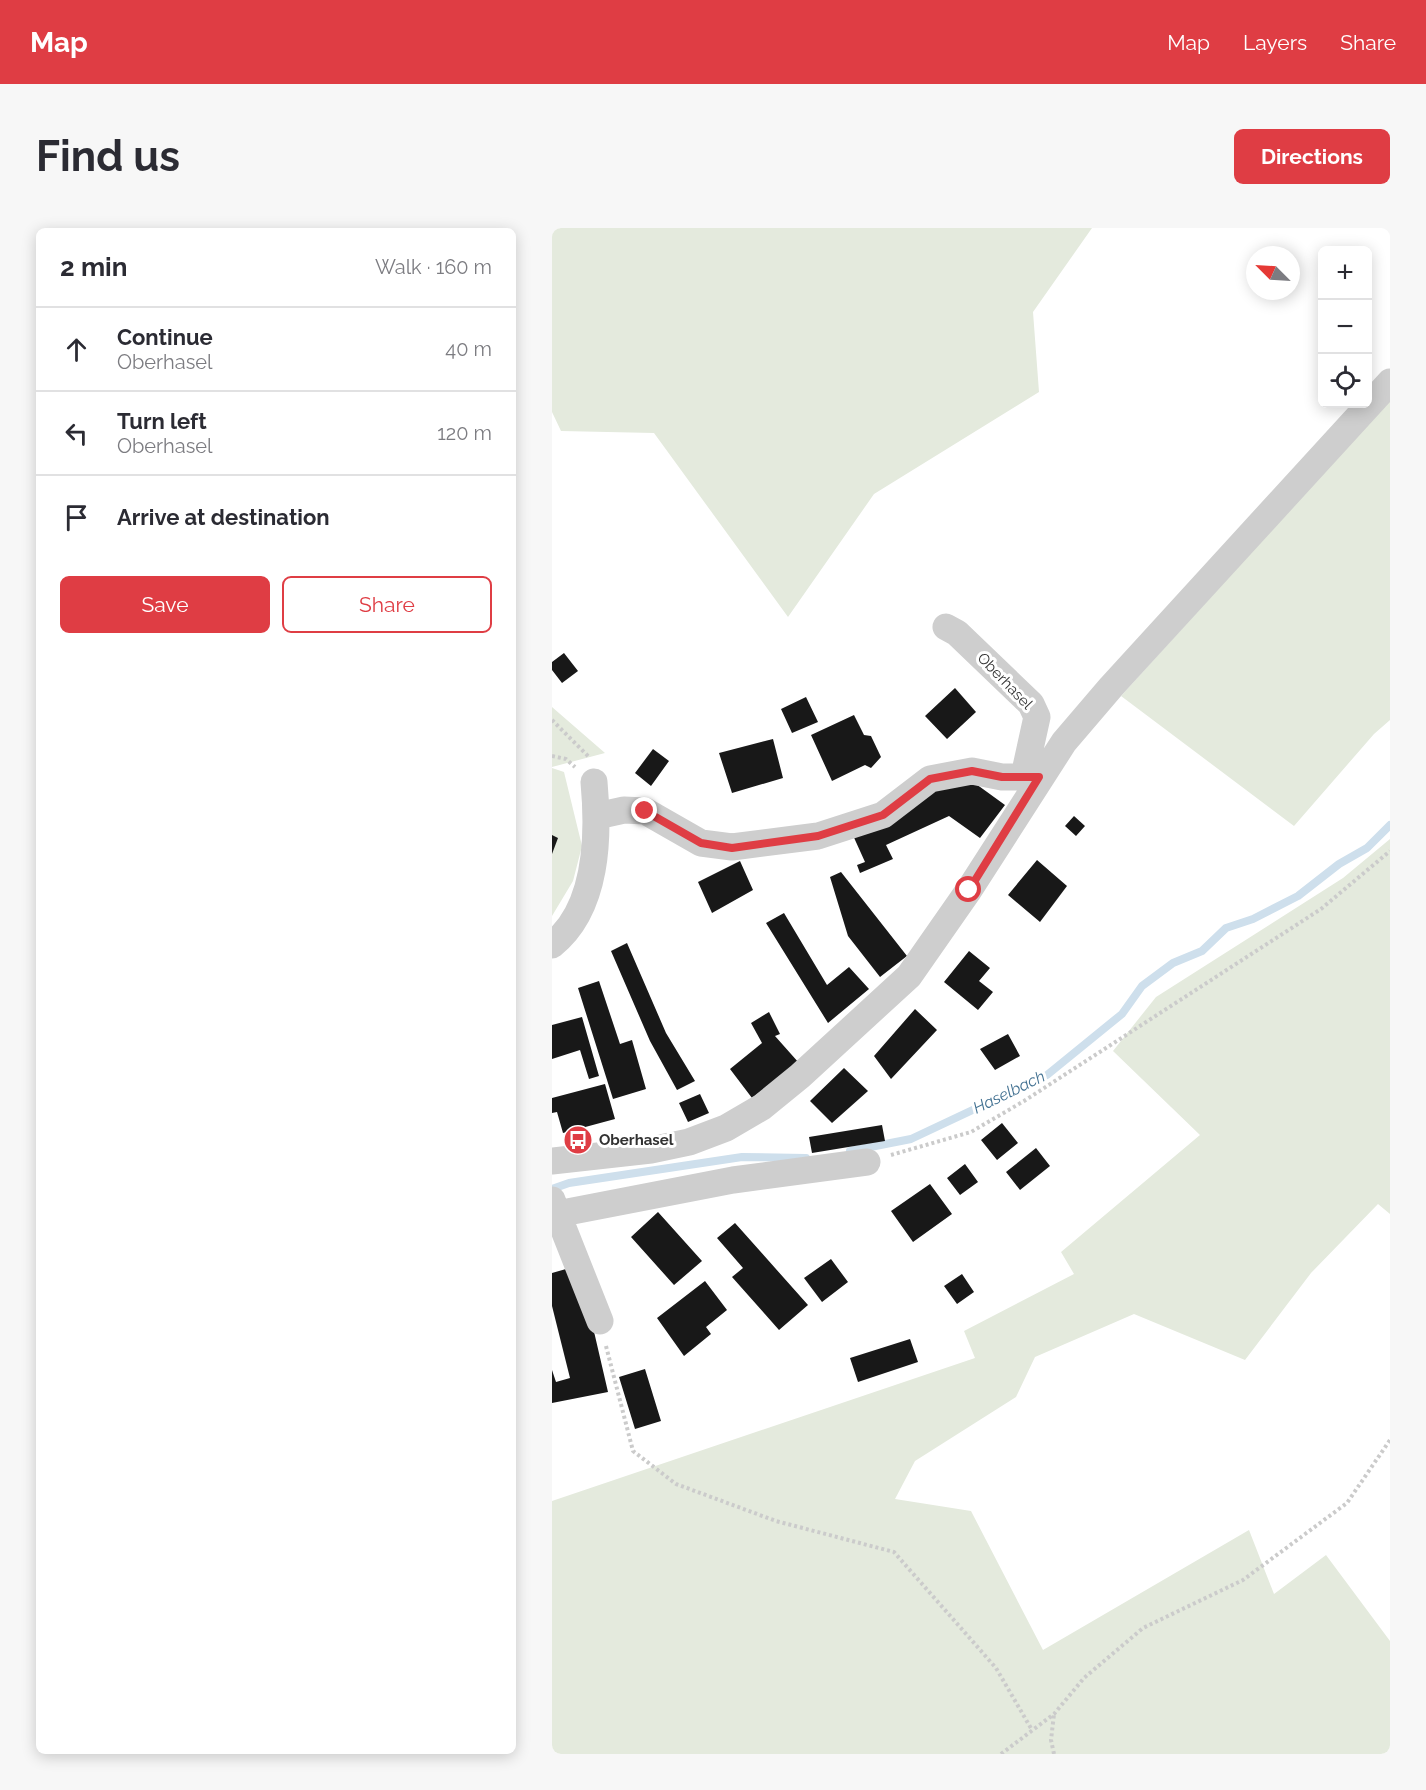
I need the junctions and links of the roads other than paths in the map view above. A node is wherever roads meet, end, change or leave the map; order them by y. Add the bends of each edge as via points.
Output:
1 (1390, 382) edge
2 (946, 627) dead end
3 (1039, 777) junction
4 (594, 782) road end
5 (597, 816) junction
6 (552, 945) edge
7 (552, 1161) edge
8 (867, 1162) road end
9 (554, 1209) edge
10 (600, 1321) road end

1 - 3 street via 1111,687
2 - 3 street, Oberhasel via 1031,704 1037,717 1026,766
3 - 5 street via 1002,777 972,771 930,779 883,815 818,836 732,848 701,843 645,811 624,810
3 - 7 street via 969,890 909,976 762,1107 726,1128 689,1142
4 - 5 street
5 - 6 street via 585,897 562,938
8 - 9 street
9 - 10 street

